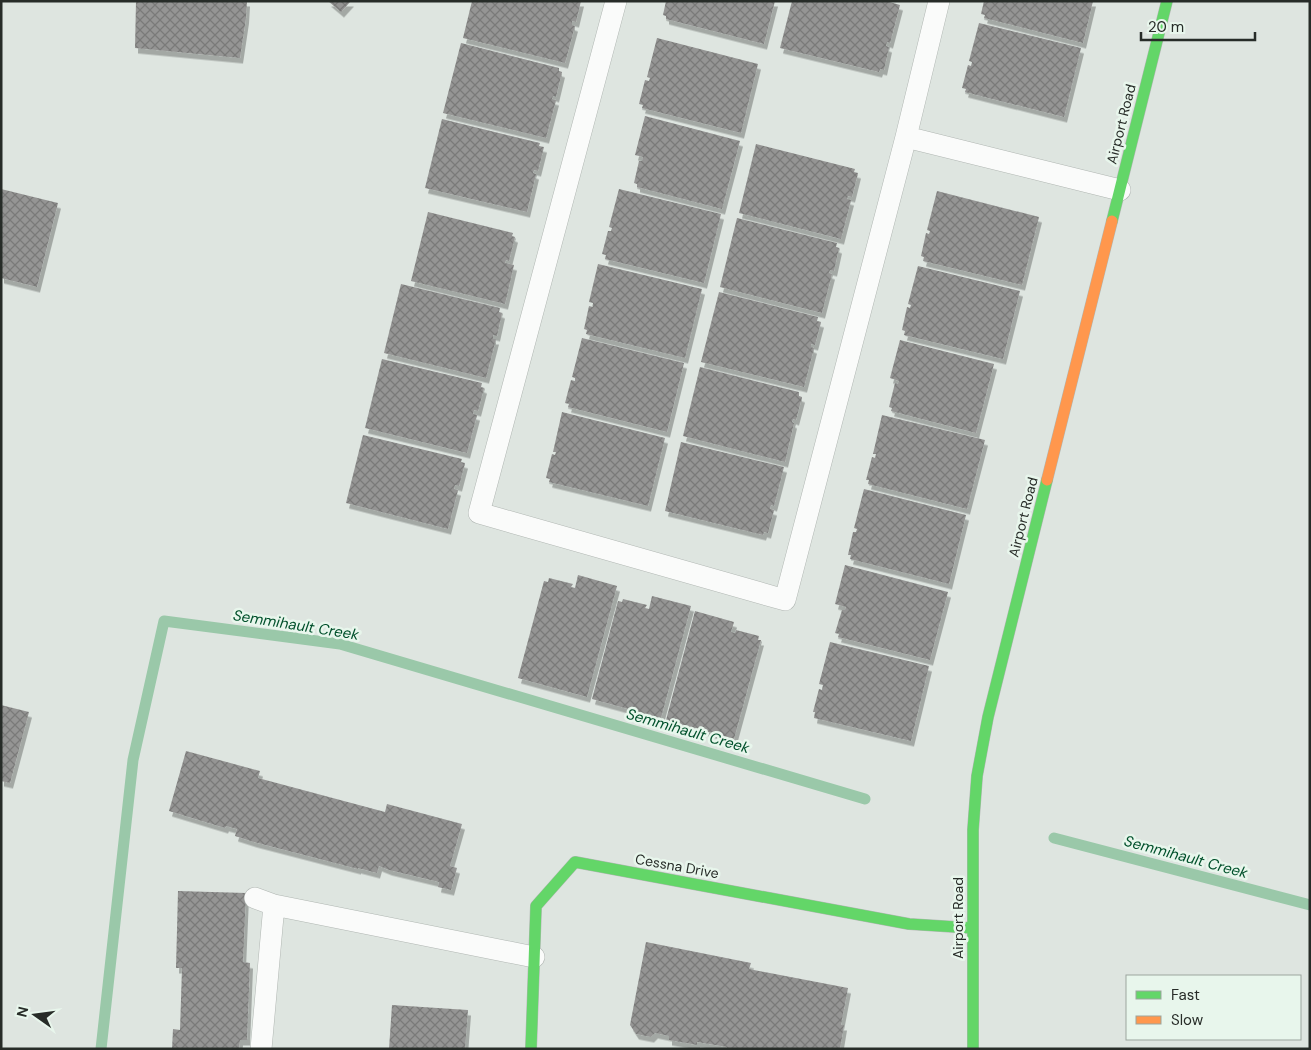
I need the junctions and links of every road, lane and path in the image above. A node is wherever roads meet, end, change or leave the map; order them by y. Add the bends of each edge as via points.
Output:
1 (616, 1) edge
2 (939, 1) edge
3 (1167, 1) edge
4 (906, 137) junction
5 (1120, 190) junction
6 (972, 928) junction
7 (534, 956) junction
8 (261, 1049) edge
9 (531, 1049) edge
10 (973, 1049) edge

1 - 4 lane via 479,513 785,600
2 - 4 lane
3 - 5 street, Airport Road
4 - 5 lane
5 - 6 street, Airport Road via 988,717 977,776
6 - 7 street, Cessna Drive via 909,924 575,862 536,906
6 - 10 street, Airport Road
7 - 8 lane via 265,902
7 - 9 street, Cessna Drive

